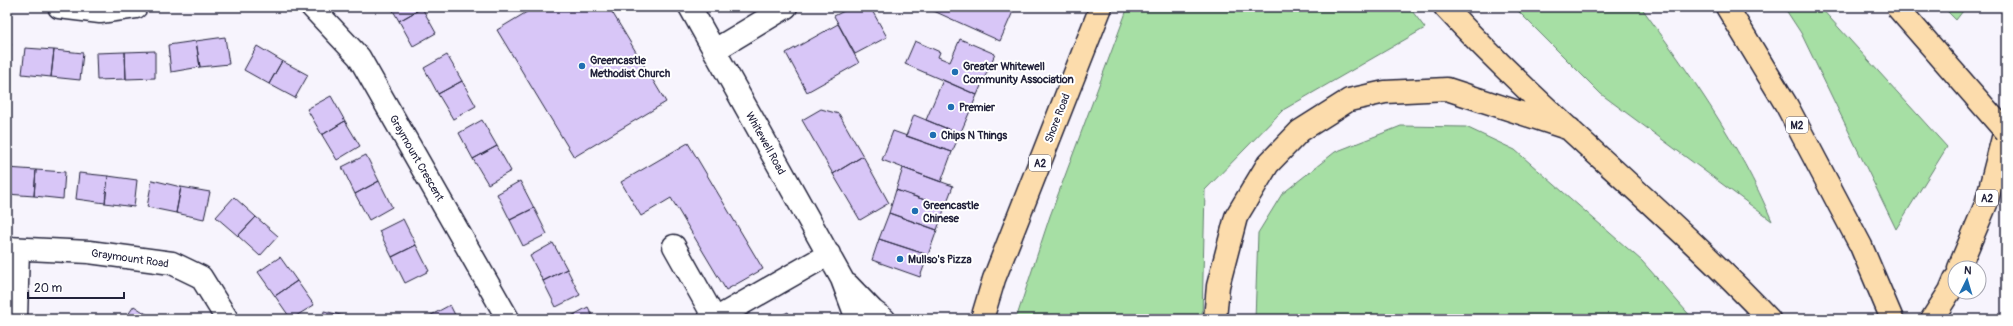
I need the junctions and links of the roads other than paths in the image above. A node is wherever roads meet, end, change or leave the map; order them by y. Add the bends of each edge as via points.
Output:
1 (59, 7) edge
2 (136, 7) edge
3 (312, 7) edge
4 (690, 7) edge
5 (786, 7) edge
6 (1101, 7) edge
7 (1445, 7) edge
8 (1727, 7) edge
9 (1897, 7) edge
10 (714, 50) junction
11 (2006, 126) edge
12 (1570, 129) junction
13 (2006, 132) edge
14 (674, 246) dead end
15 (12, 249) edge
16 (829, 254) junction
17 (1963, 260) edge
18 (842, 279) junction
19 (1947, 295) edge
20 (16, 319) edge
21 (227, 319) edge
22 (508, 319) edge
23 (856, 319) edge
24 (884, 319) edge
25 (982, 319) edge
26 (1216, 319) edge
27 (1769, 319) edge
28 (1892, 319) edge
29 (1932, 319) edge

1 - 2 street via 100,12
3 - 22 street, Graymount Crescent via 359,57
4 - 10 street, Whitewell Road
5 - 10 street
6 - 25 main road, Shore Road / A2 via 994,279
7 - 12 main road via 1490,55
8 - 28 main road, M2 via 1787,106 1861,246
9 - 13 main road, bridge
10 - 16 street, Whitewell Road
11 - 17 main road, A2 via 1986,204
12 - 26 main road via 1447,89 1385,92 1349,100 1300,131 1268,164 1236,217 1218,286
12 - 27 main road via 1696,245
14 - 16 street via 715,319
15 - 20 street
15 - 21 street, Graymount Road via 89,252 172,263 201,277
16 - 18 street, Whitewell Road
18 - 23 street, Whitewell Road
18 - 24 street, Whitewell Road
19 - 29 main road

